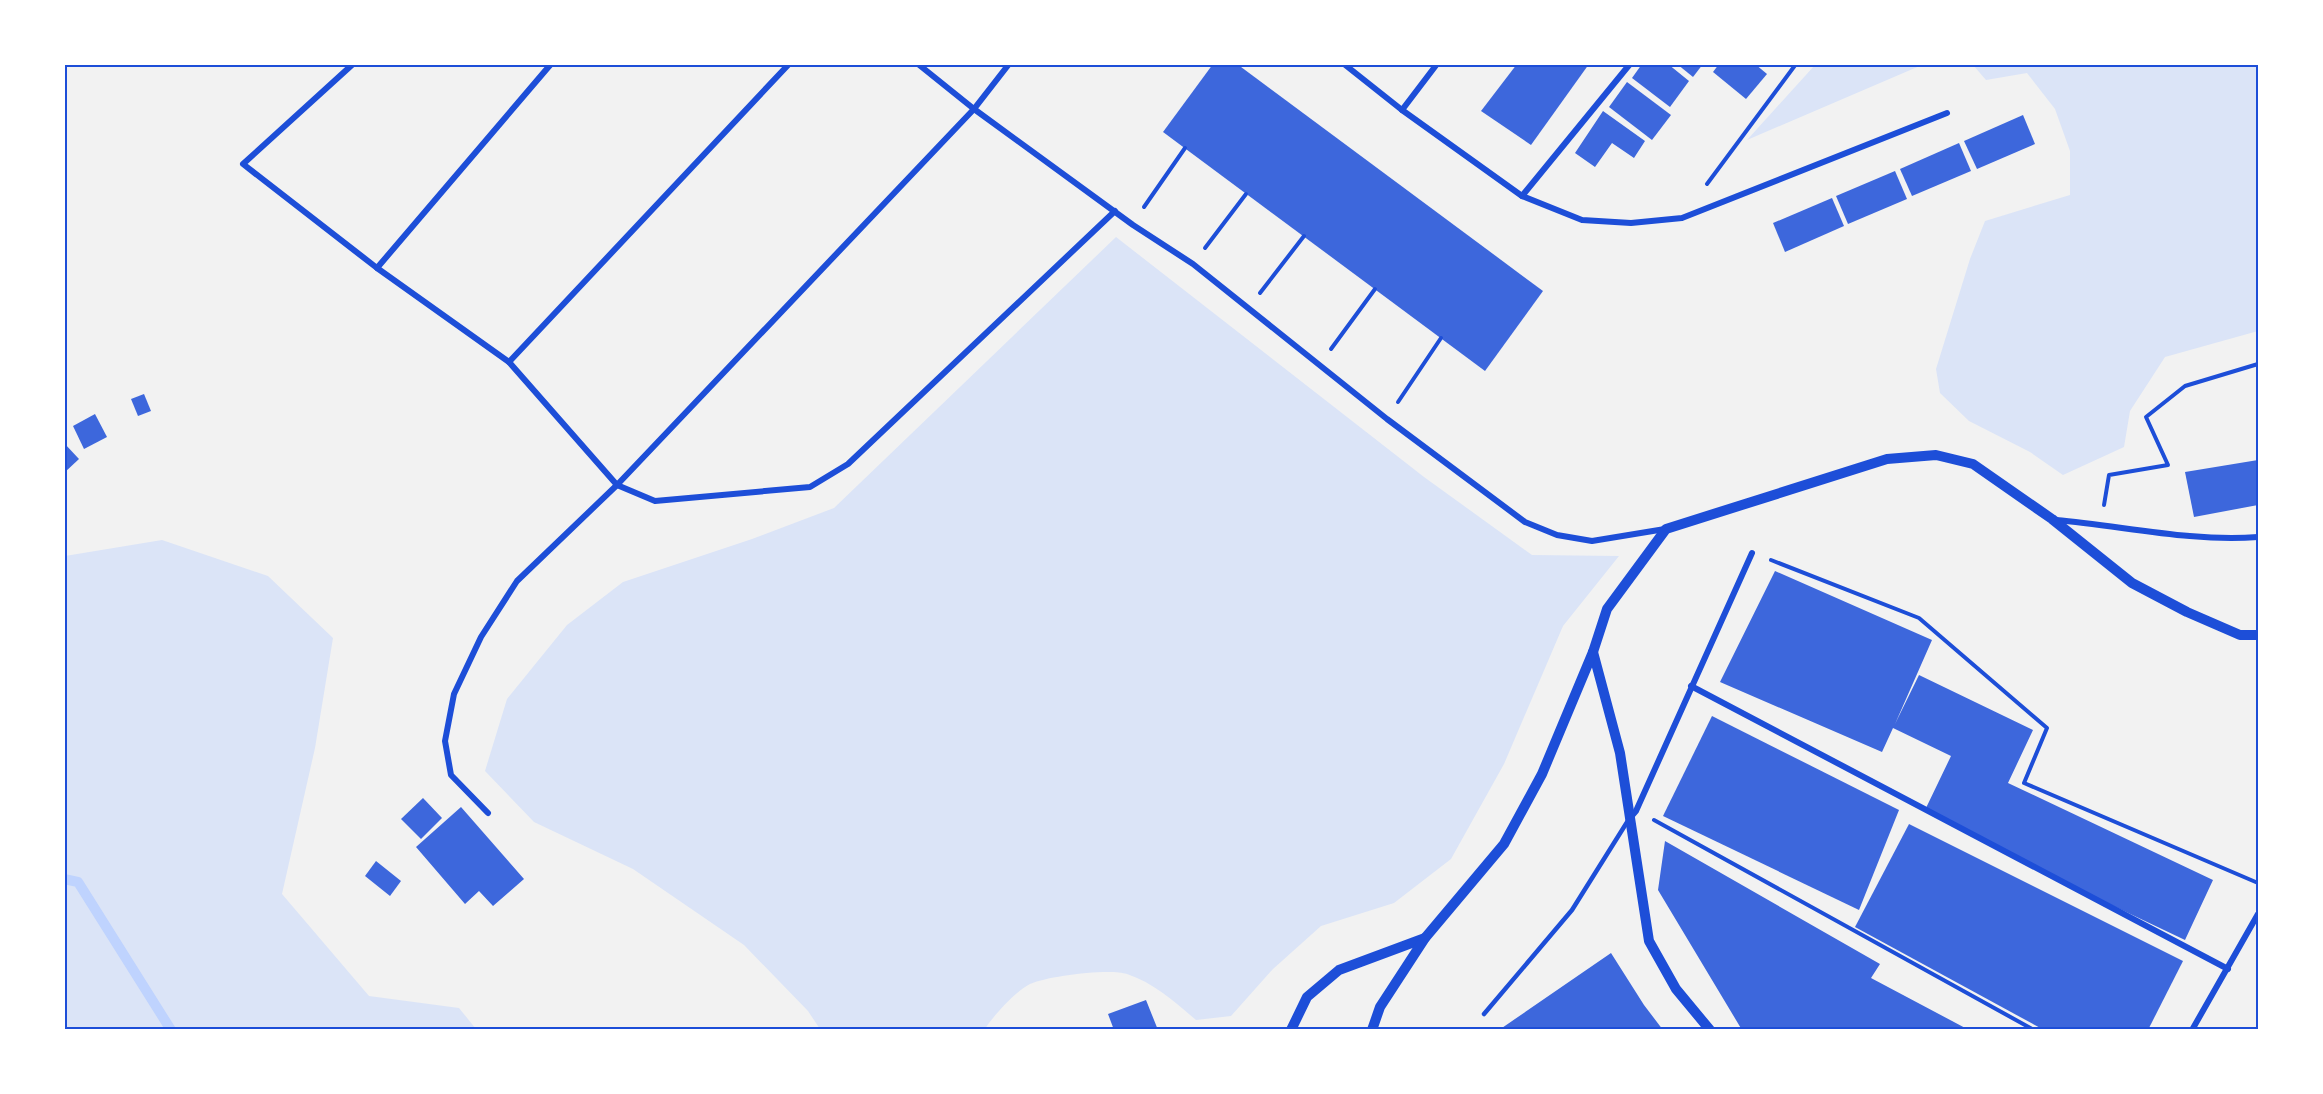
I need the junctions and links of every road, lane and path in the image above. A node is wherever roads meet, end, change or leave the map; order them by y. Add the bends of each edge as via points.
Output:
1 (353, 64) edge
2 (551, 64) edge
3 (789, 64) edge
4 (918, 64) edge
5 (1009, 64) edge
6 (1344, 64) edge
7 (1437, 64) edge
8 (1630, 64) edge
9 (1796, 64) edge
10 (974, 109) junction
11 (1402, 110) junction
12 (1947, 113) dead end
13 (1185, 148) dead end
14 (1246, 194) dead end
15 (1522, 196) junction
16 (1115, 211) junction
17 (1139, 214) dead end
18 (1682, 218) junction
19 (1304, 236) dead end
20 (1200, 255) dead end
21 (377, 268) junction
22 (1375, 289) dead end
23 (1258, 296) dead end
24 (1441, 338) dead end
25 (1327, 355) dead end
26 (508, 362) junction
27 (2259, 364) edge
28 (1394, 408) dead end
29 (617, 485) junction
30 (2052, 519) junction
31 (2100, 524) junction
32 (1666, 529) junction
33 (2259, 537) edge
34 (1752, 553) joint
35 (2259, 634) edge
36 (1593, 652) junction
37 (1691, 686) junction
38 (488, 813) dead end
39 (1633, 815) junction
40 (2259, 883) edge
41 (2259, 914) edge
42 (1425, 938) junction
43 (2228, 969) junction
44 (1484, 1014) dead end
45 (1291, 1029) edge
46 (1372, 1029) edge
47 (1710, 1029) edge
48 (2034, 1029) edge
49 (2192, 1029) edge

1 - 21 street via 243,164
2 - 21 street
3 - 26 street
4 - 10 street
5 - 10 street
6 - 11 street
7 - 11 street
8 - 15 street
9 - 18 path
10 - 16 street
10 - 29 street
11 - 15 street
12 - 18 street
13 - 17 path
14 - 20 path
15 - 18 street via 1582,220 1631,223
16 - 29 street via 848,464 810,487 655,501
16 - 32 street via 1203,271 1525,522 1557,535 1592,541
19 - 23 path
21 - 26 street
22 - 25 path
24 - 28 path
26 - 29 street
27 - 31 path via 2185,386 2146,417 2168,465 2109,475
29 - 38 street via 518,581 481,637 454,694 445,741 451,775
30 - 31 street
30 - 32 street via 1973,464 1936,455 1887,459
30 - 35 street via 2132,583 2240,635
31 - 33 street via 2184,536
32 - 36 street via 1607,609
34 - 37 street
34 - 40 path via 1920,618 2047,728 2024,783
36 - 39 street
36 - 42 street via 1542,774 1504,844
37 - 39 street
37 - 43 street
39 - 44 lane via 1572,910
39 - 47 street via 1649,941 1676,988
39 - 48 path
41 - 43 street
42 - 45 street via 1339,970 1307,997
42 - 46 street via 1380,1007
43 - 49 street

